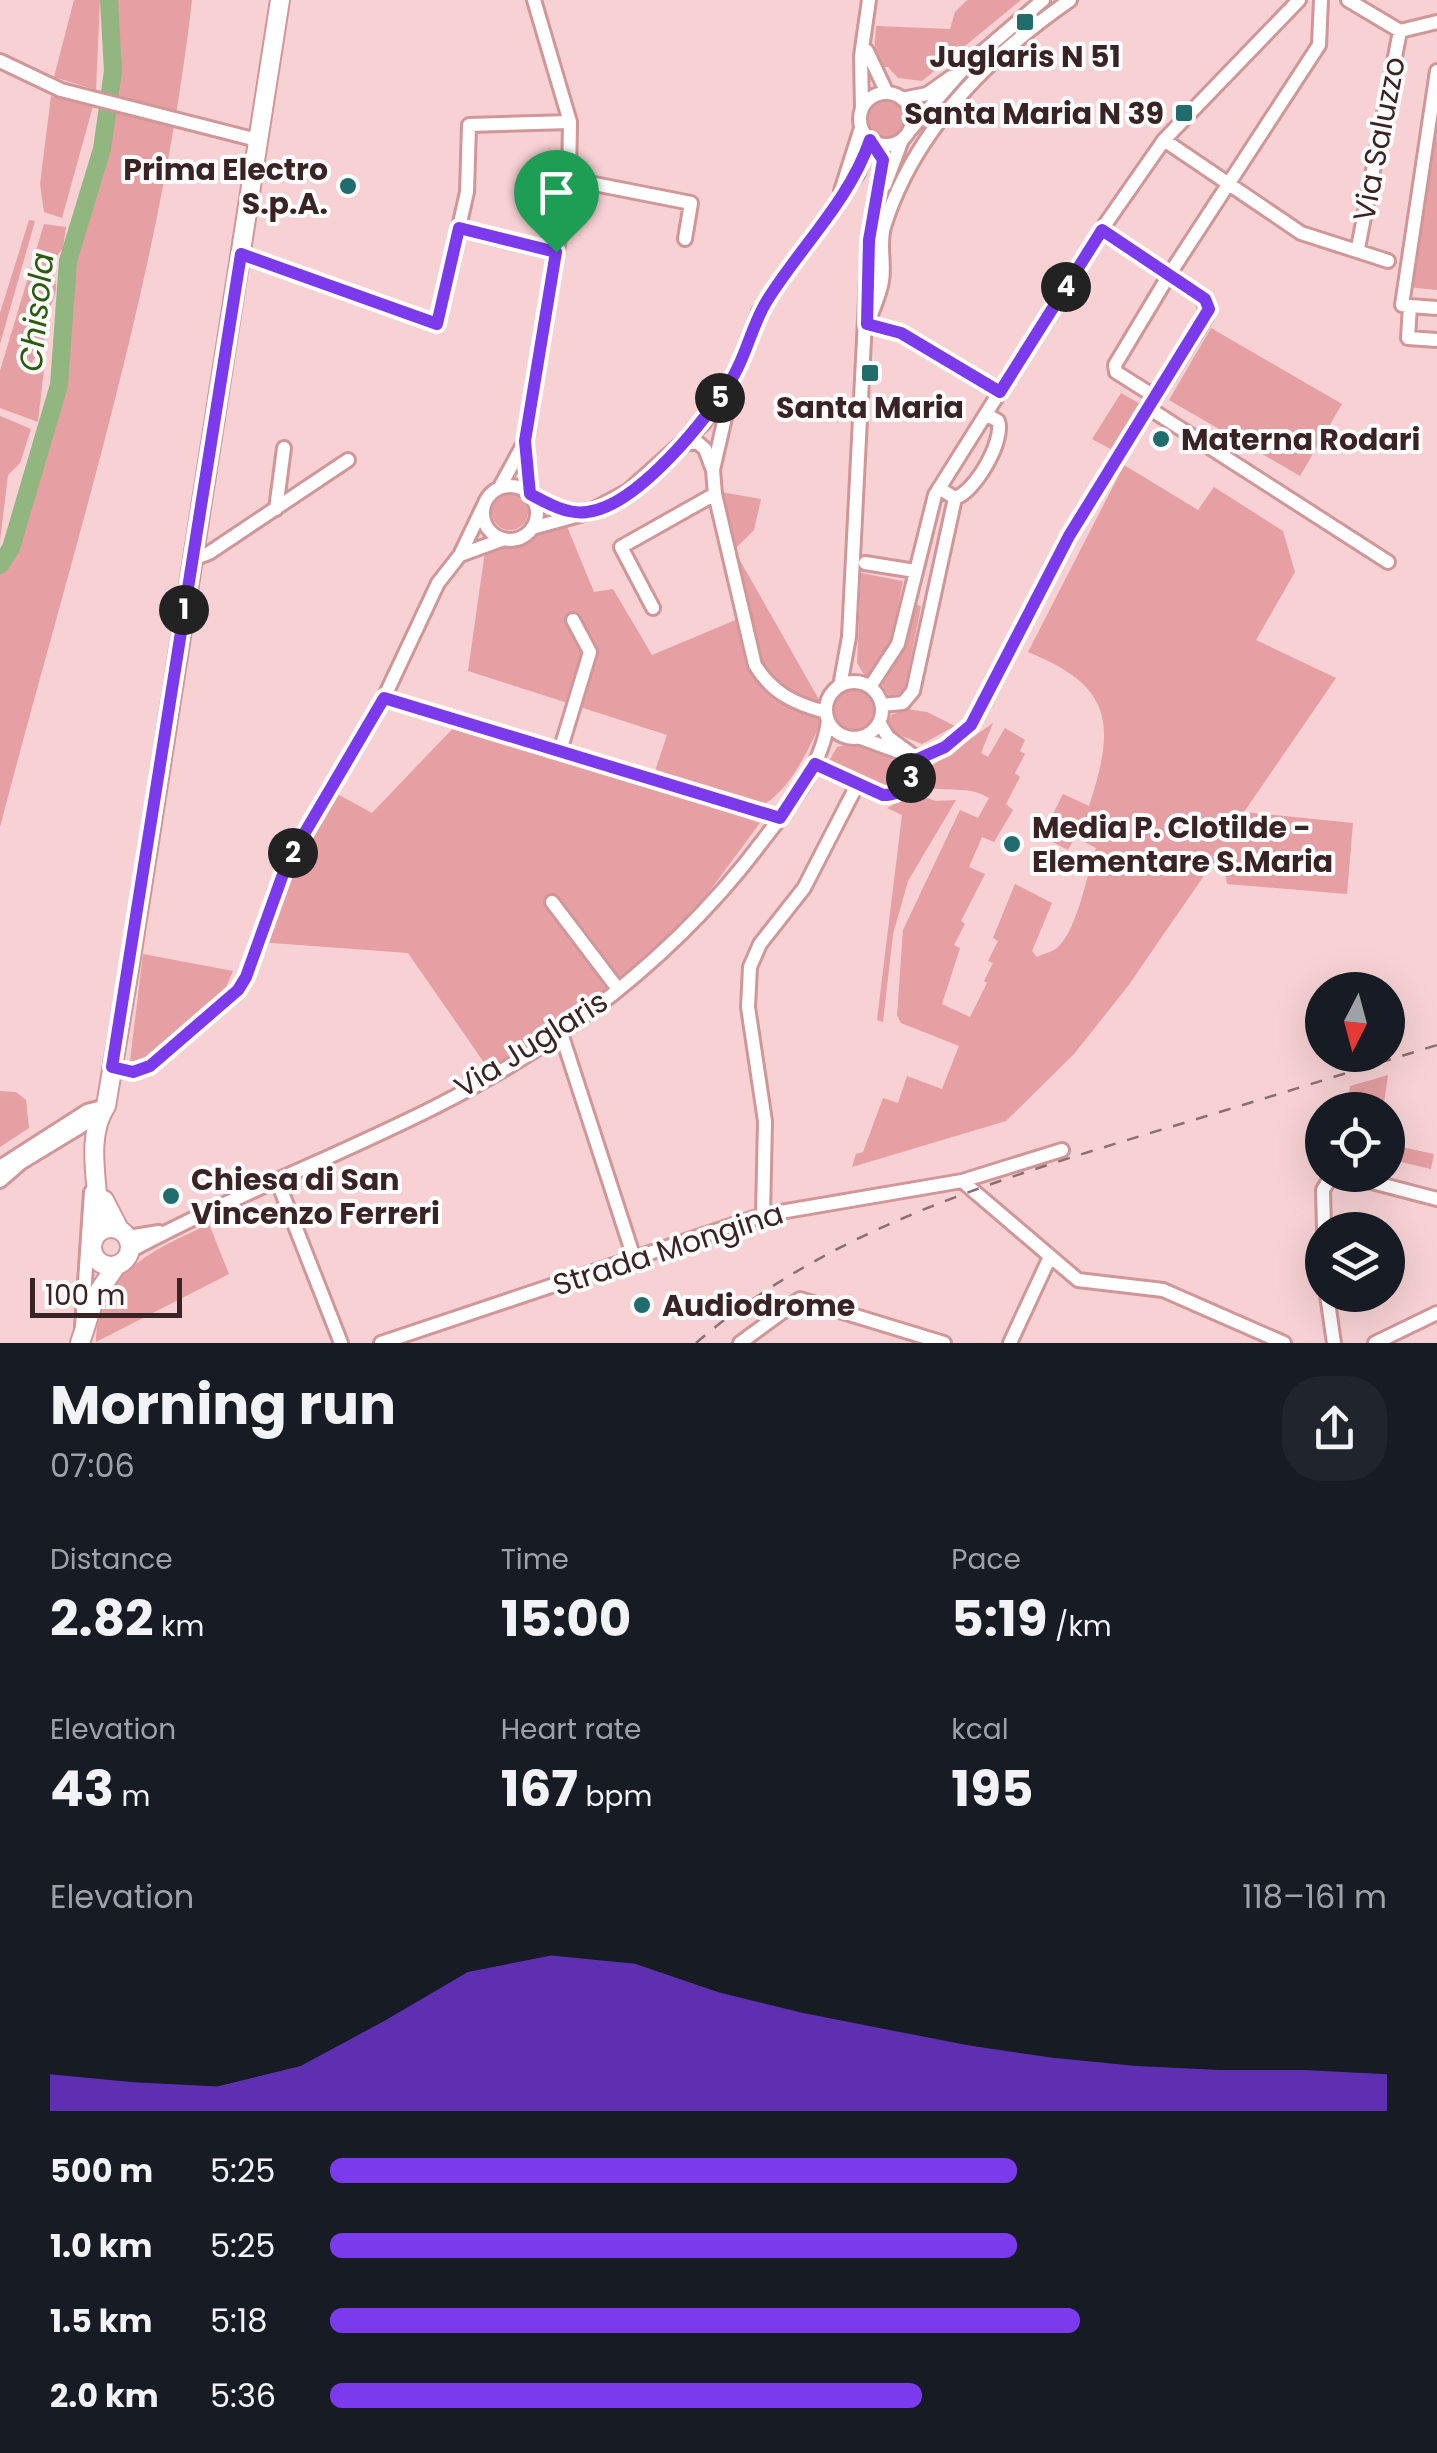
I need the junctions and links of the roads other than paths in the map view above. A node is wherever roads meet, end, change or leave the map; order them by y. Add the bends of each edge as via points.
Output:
1 (280, 0) edge
2 (534, 0) edge
3 (869, 0) edge
4 (1043, 0) edge
5 (1070, 0) edge
6 (1299, 0) edge
7 (1320, 0) edge
8 (1348, 0) edge
9 (1437, 22) edge
10 (1400, 30) junction
11 (866, 41) junction
12 (0, 61) edge
13 (966, 66) junction
14 (1436, 78) edge
15 (887, 93) junction
16 (902, 99) junction
17 (862, 109) junction
18 (570, 122) junction
19 (906, 135) junction
20 (869, 137) junction
21 (257, 140) junction
22 (1164, 140) junction
23 (569, 179) junction
24 (1229, 182) junction
25 (878, 200) junction
26 (459, 228) junction
27 (1102, 230) junction
28 (685, 239) dead end
29 (1358, 248) junction
30 (556, 252) junction
31 (241, 254) junction
32 (1388, 261) dead end
33 (1168, 275) junction
34 (1410, 306) junction
35 (1437, 308) edge
36 (867, 324) junction
37 (1437, 340) edge
38 (736, 370) junction
39 (1000, 392) junction
40 (1150, 402) junction
41 (986, 414) junction
42 (704, 423) junction
43 (720, 438) junction
44 (525, 441) junction
45 (682, 444) junction
46 (284, 448) dead end
47 (348, 460) dead end
48 (713, 470) junction
49 (500, 487) junction
50 (939, 488) junction
51 (530, 494) junction
52 (715, 494) junction
53 (954, 498) junction
54 (484, 505) junction
55 (276, 509) junction
56 (587, 512) junction
57 (532, 528) junction
58 (506, 539) junction
59 (460, 555) junction
60 (192, 559) junction
61 (1388, 562) dead end
62 (865, 563) dead end
63 (914, 574) junction
64 (934, 581) junction
65 (653, 608) dead end
66 (574, 620) dead end
67 (849, 637) junction
68 (867, 685) junction
69 (840, 686) junction
70 (384, 698) junction
71 (882, 705) junction
72 (827, 717) junction
73 (880, 724) junction
74 (854, 738) junction
75 (560, 751) junction
76 (918, 759) junction
77 (817, 762) junction
78 (857, 785) junction
79 (780, 818) junction
80 (552, 902) dead end
81 (618, 989) junction
82 (561, 1033) junction
83 (112, 1067) junction
84 (103, 1114) junction
85 (1062, 1150) dead end
86 (0, 1167) edge
87 (277, 1180) junction
88 (0, 1181) edge
89 (96, 1181) junction
90 (962, 1181) junction
91 (1405, 1191) edge
92 (1437, 1200) edge
93 (764, 1216) junction
94 (98, 1232) junction
95 (125, 1239) junction
96 (1048, 1259) junction
97 (96, 1260) junction
98 (635, 1260) junction
99 (116, 1266) junction
100 (96, 1297) junction
101 (1329, 1312) edge
102 (1437, 1313) edge
103 (898, 1336) edge
104 (81, 1339) edge
105 (341, 1343) edge
106 (381, 1343) edge
107 (740, 1343) edge
108 (944, 1343) edge
109 (1010, 1343) edge
110 (1284, 1343) edge
111 (1334, 1343) edge
112 (1375, 1343) edge

1 - 21 main road
2 - 18 street
3 - 11 street
4 - 13 street
5 - 36 street via 1019,39 926,133 882,232 882,283
6 - 22 street
7 - 24 street via 1320,45
8 - 10 street
9 - 10 street
10 - 29 street, Via Saluzzo
11 - 15 street via 869,63
11 - 17 street
12 - 21 street via 62,90
13 - 16 street via 927,94
13 - 19 street
14 - 34 street via 1402,304
15 - 16 street
15 - 17 street
16 - 19 street via 912,114
17 - 20 street
18 - 23 street
18 - 26 street via 469,124 468,192
19 - 20 street via 889,145
19 - 25 street
20 - 25 street via 883,160
20 - 38 street via 836,208 760,312
21 - 31 main road
22 - 24 street, Via Saluzzo
22 - 27 street
23 - 28 street via 691,202
23 - 30 street
24 - 29 street, Via Saluzzo via 1301,233
24 - 33 street
25 - 36 street via 869,240
26 - 30 street
26 - 31 street via 437,324
27 - 33 street
27 - 39 street
29 - 32 street, Via Saluzzo
30 - 44 street
31 - 60 main road
33 - 40 street via 1116,366
33 - 40 street via 1205,299 1209,309
34 - 35 street
34 - 37 street via 1408,338
36 - 39 street via 901,333
36 - 67 street
38 - 42 street
38 - 43 street
39 - 41 street
40 - 61 street
40 - 76 street via 1069,536 971,725
41 - 50 street
41 - 53 street via 998,420 999,434 972,487
42 - 43 street via 714,424
42 - 45 street
43 - 48 street
44 - 49 street
44 - 51 street
45 - 48 street via 697,442
45 - 56 street via 628,492
46 - 55 street
47 - 55 street
48 - 52 street
49 - 51 street
49 - 54 street
50 - 53 street
50 - 63 street
51 - 56 street via 555,508
51 - 57 street via 537,511
52 - 65 street via 620,547
52 - 72 street via 755,666 785,698
53 - 64 street
54 - 58 street via 490,530
54 - 59 street
55 - 60 street
56 - 57 street
57 - 58 street
58 - 59 street
59 - 70 street via 438,583
60 - 83 main road
62 - 63 street
63 - 64 street
63 - 68 street via 898,644
64 - 71 street via 910,697
66 - 75 street via 590,652
67 - 68 street
67 - 69 street
68 - 69 street
68 - 71 street
69 - 72 street via 828,699
70 - 75 street
70 - 83 street via 287,863 238,990 150,1066 133,1072
71 - 73 street
72 - 74 street
72 - 77 street, Via Juglaris
73 - 74 street
73 - 76 street
74 - 76 street
74 - 77 street, Via Juglaris
75 - 79 street
76 - 78 street via 906,788 894,795
77 - 78 street
77 - 79 street, Via Juglaris
78 - 93 street via 804,888 750,967 748,1007 766,1121
79 - 81 street, Via Juglaris via 684,929
80 - 81 street
81 - 82 street, Via Juglaris
82 - 87 street, Via Juglaris
82 - 98 street
83 - 84 main road
84 - 86 street via 87,1110
84 - 88 street
84 - 89 main road
84 - 95 main road via 103,1198
85 - 90 street, Strada Mongina
87 - 95 street, Via Juglaris via 167,1231
87 - 105 street
89 - 94 main road
89 - 104 street
90 - 93 street, Strada Mongina
90 - 96 street
91 - 92 street
93 - 98 street, Strada Mongina
94 - 95 main road
94 - 97 main road via 91,1246
95 - 99 main road
96 - 109 street
96 - 110 street via 1078,1280 1163,1290
97 - 99 main road
97 - 100 main road
98 - 106 street, Strada Mongina
99 - 100 main road
100 - 104 main road
101 - 111 street
102 - 112 street
103 - 107 street via 800,1299
103 - 108 street

